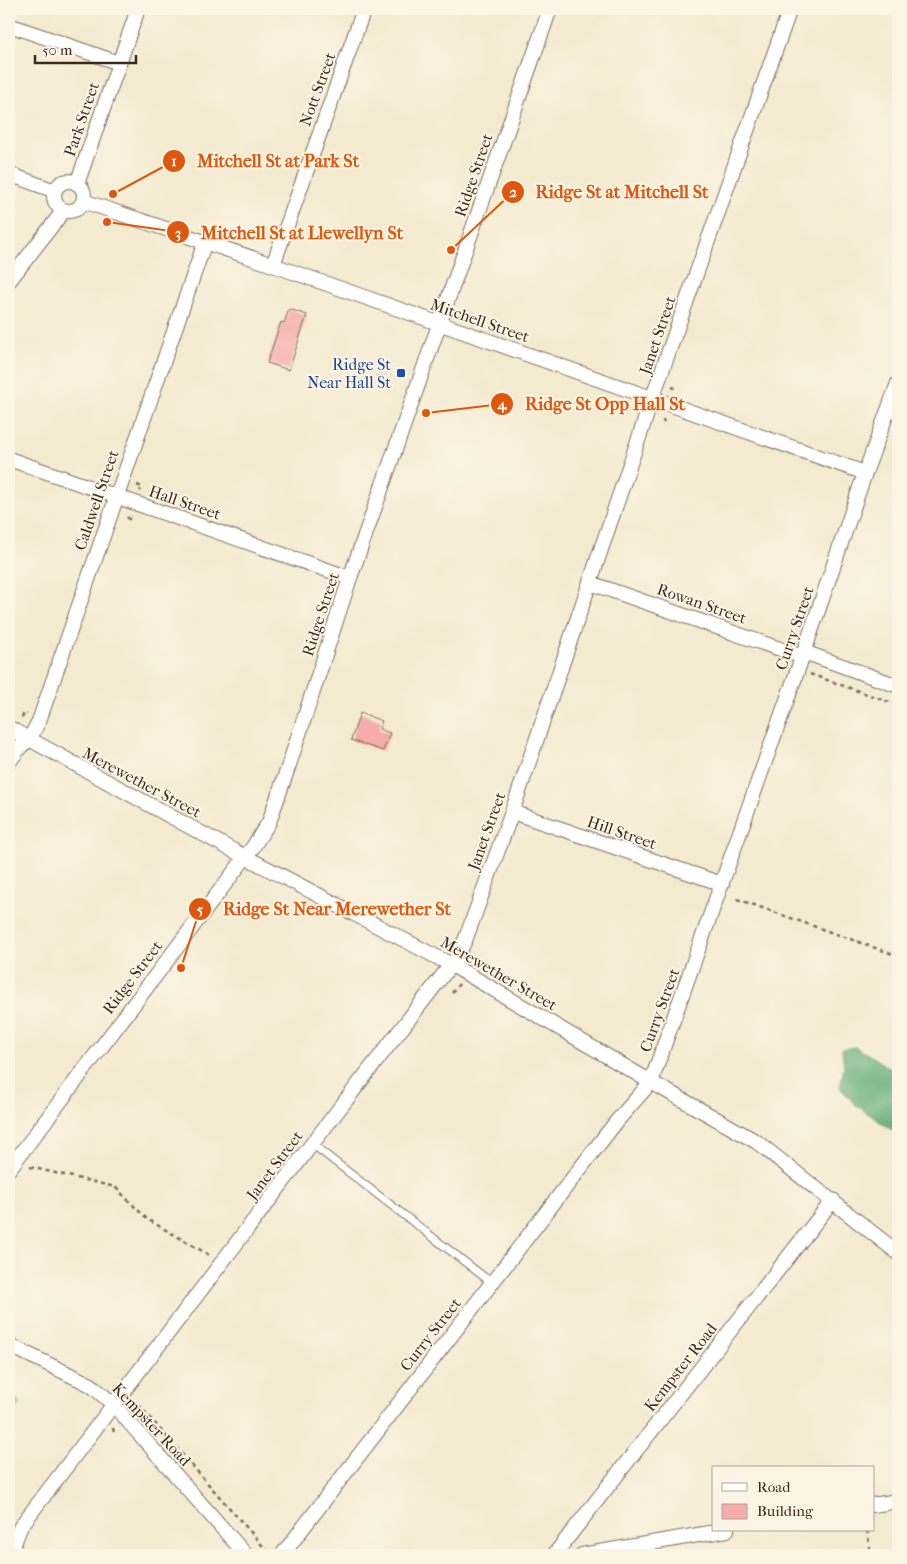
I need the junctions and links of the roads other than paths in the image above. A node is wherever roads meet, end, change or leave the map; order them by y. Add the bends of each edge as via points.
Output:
1 (138, 9) edge
2 (364, 9) edge
3 (550, 9) edge
4 (790, 9) edge
5 (9, 25) edge
6 (119, 63) junction
7 (9, 174) edge
8 (78, 184) junction
9 (55, 191) junction
10 (83, 201) junction
11 (64, 210) junction
12 (205, 242) junction
13 (273, 265) junction
14 (9, 281) edge
15 (439, 324) junction
16 (898, 383) edge
17 (652, 399) junction
18 (9, 459) edge
19 (865, 473) junction
20 (116, 497) junction
21 (350, 578) junction
22 (590, 583) junction
23 (803, 654) junction
24 (898, 686) edge
25 (9, 728) edge
26 (29, 740) junction
27 (9, 762) edge
28 (512, 812) junction
29 (245, 857) junction
30 (722, 884) junction
31 (452, 965) junction
32 (651, 1082) junction
33 (312, 1144) junction
34 (9, 1169) edge
35 (833, 1200) junction
36 (898, 1253) edge
37 (492, 1283) junction
38 (9, 1347) edge
39 (113, 1404) junction
40 (898, 1501) edge
41 (874, 1505) edge
42 (715, 1532) edge
43 (9, 1555) edge
44 (246, 1555) edge
45 (282, 1555) edge
46 (554, 1555) edge
47 (582, 1555) edge

1 - 6 street, Park Street
2 - 13 street, Nott Street
3 - 15 street, Ridge Street
4 - 17 street, Janet Street
5 - 6 street
6 - 8 street, Park Street
7 - 9 street
8 - 9 street via 73,181 62,183
8 - 10 street
9 - 11 street via 54,200
10 - 11 street via 78,208
10 - 12 street, Mitchell Street
11 - 14 street
12 - 13 street, Mitchell Street
12 - 20 street, Caldwell Street
13 - 15 street, Mitchell Street
15 - 17 street, Mitchell Street
15 - 21 street, Ridge Street
16 - 19 street, Curry Street
17 - 19 street, Mitchell Street
17 - 22 street, Janet Street
18 - 20 street, Hall Street
19 - 23 street, Curry Street
20 - 21 street, Hall Street
20 - 26 street, Caldwell Street via 39,721
21 - 29 street, Ridge Street via 269,822
22 - 23 street, Rowan Street
22 - 28 street, Janet Street
23 - 24 street, Rowan Street
23 - 30 street, Curry Street
25 - 26 street, Merewether Street
26 - 27 street, Caldwell Street via 20,746
26 - 29 street, Merewether Street
28 - 30 street, Hill Street
28 - 31 street, Janet Street via 466,938
29 - 31 street, Merewether Street
29 - 34 street, Ridge Street
30 - 32 street, Curry Street
31 - 32 street, Merewether Street
31 - 33 street, Janet Street
32 - 35 street, Merewether Street via 758,1142
32 - 37 street, Curry Street via 616,1122
33 - 37 lane
33 - 39 street, Janet Street
35 - 36 street, Merewether Street
35 - 46 street, Kempster Road
37 - 45 street, Curry Street
38 - 39 street, Kempster Road via 91,1385
39 - 43 street, Janet Street via 20,1526
39 - 44 street, Kempster Road
40 - 41 street
42 - 47 street

